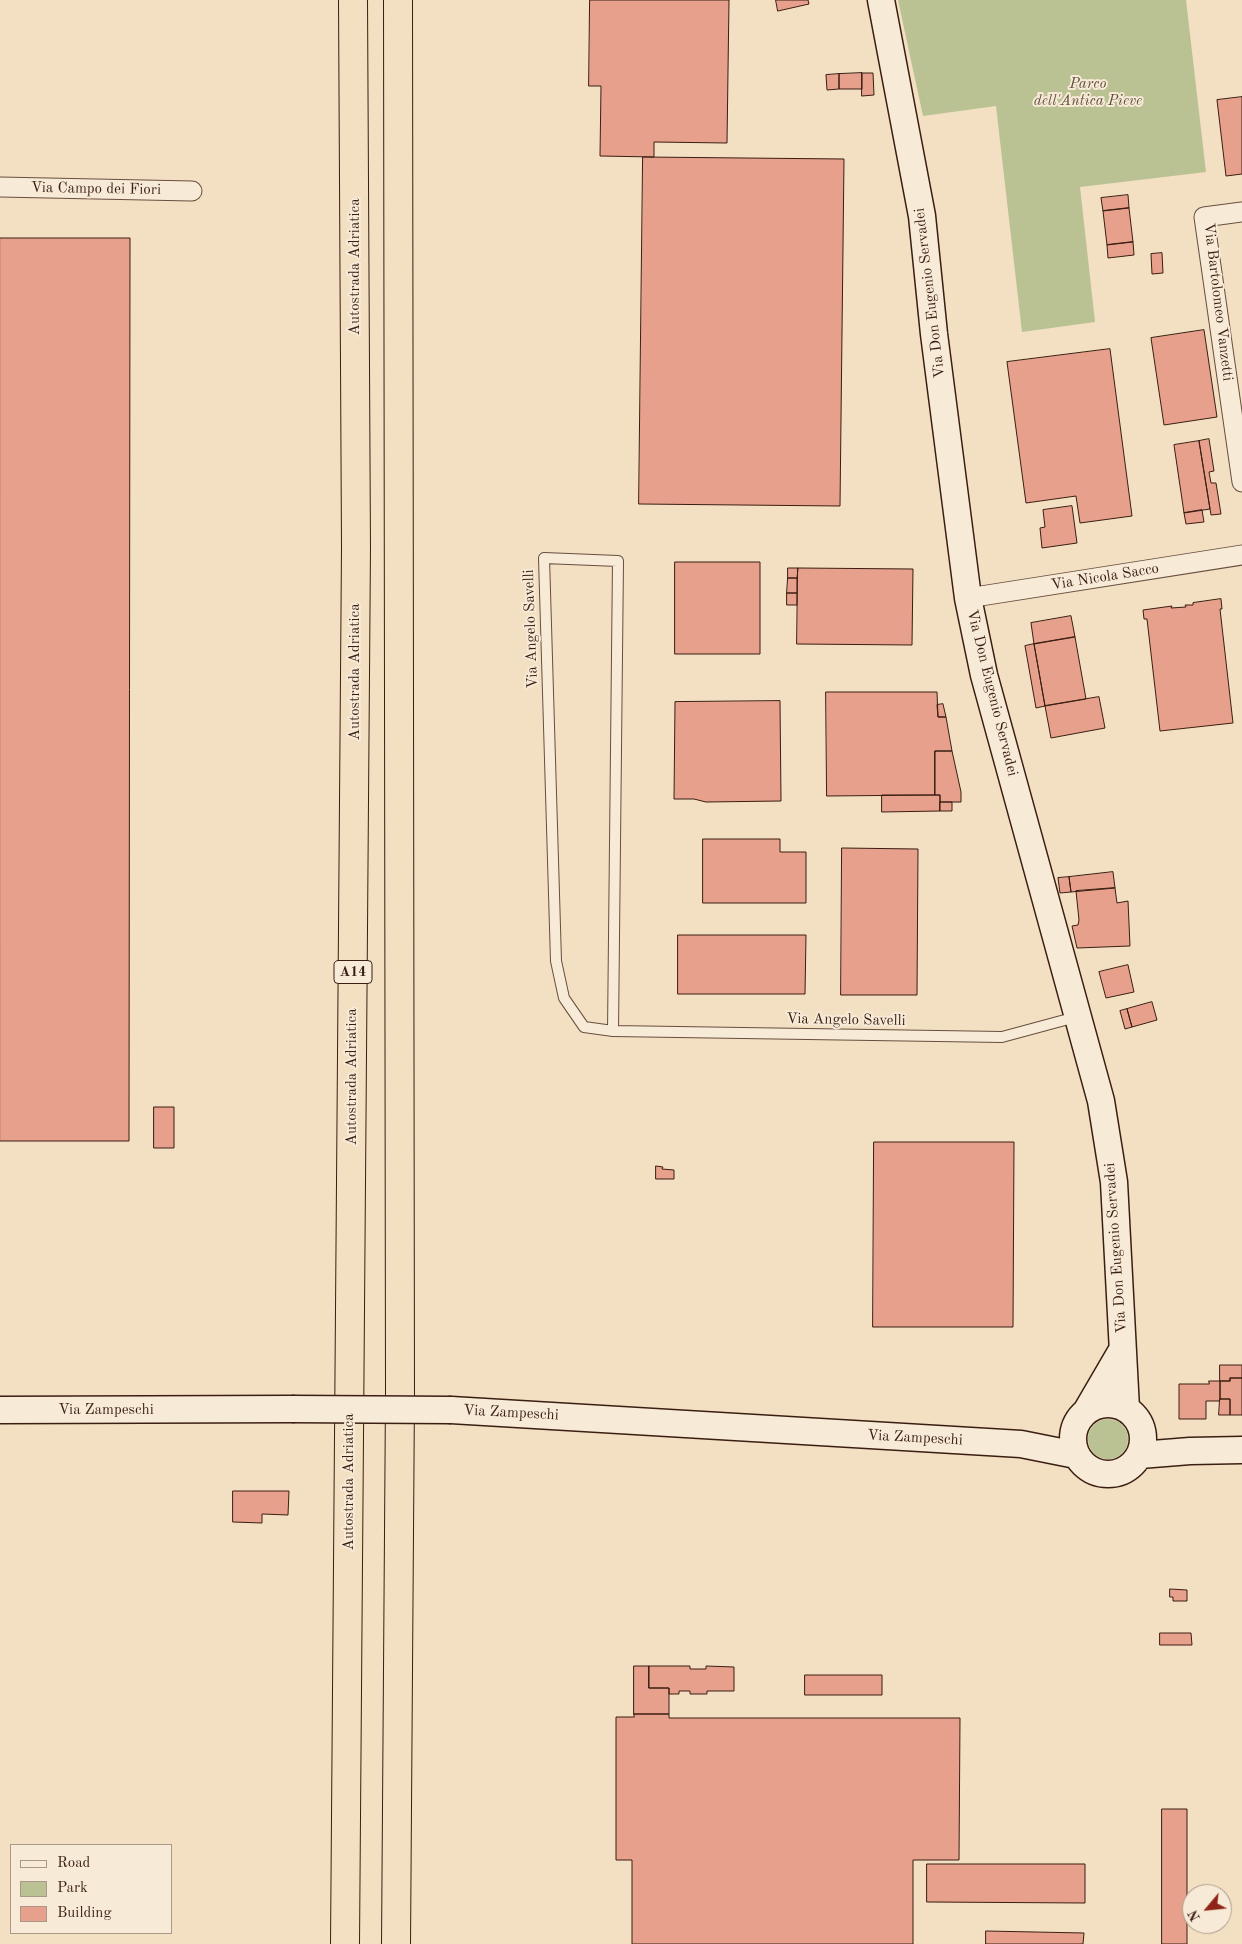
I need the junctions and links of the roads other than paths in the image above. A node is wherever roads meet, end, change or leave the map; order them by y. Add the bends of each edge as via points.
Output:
1 (353, 0) edge
2 (398, 0) edge
3 (881, 0) edge
4 (0, 187) edge
5 (192, 191) dead end
6 (1242, 212) edge
7 (1242, 482) edge
8 (1242, 555) edge
9 (968, 598) junction
10 (1076, 1017) junction
11 (613, 1031) junction
12 (1122, 1350) junction
13 (0, 1410) edge
14 (1083, 1415) junction
15 (1134, 1419) junction
16 (1021, 1444) junction
17 (1242, 1450) edge
18 (1190, 1451) junction
19 (1076, 1455) junction
20 (1140, 1455) junction
21 (345, 1944) edge
22 (396, 1944) edge

1 - 21 highway, Autostrada Adriatica / A14 via 356,557
2 - 22 highway via 400,1394
3 - 9 street, Via Don Eugenio Servadei via 922,216
4 - 5 street, Via Campo dei Fiori
6 - 7 street, Via Bartolomeo Vanzetti via 1204,217
8 - 9 street, Via Nicola Sacco
9 - 10 street, Via Don Eugenio Servadei via 984,675
10 - 11 lane, Via Angelo Savelli via 1002,1037
10 - 12 street, Via Don Eugenio Servadei via 1101,1101 1114,1182
11 - 11 lane, Via Angelo Savelli via 618,560 544,558 556,961 564,998 584,1027
12 - 14 street, Via Don Eugenio Servadei
12 - 15 street, Via Don Eugenio Servadei
13 - 16 street, Via Zampeschi, bridge via 451,1410
14 - 15 street via 1096,1406 1106,1404 1117,1405
14 - 16 street, Via Zampeschi
14 - 19 street via 1072,1437
15 - 18 street
15 - 20 street via 1143,1447
16 - 19 street, Via Zampeschi
17 - 18 street
18 - 20 street
19 - 20 street via 1091,1471 1102,1475 1124,1471

